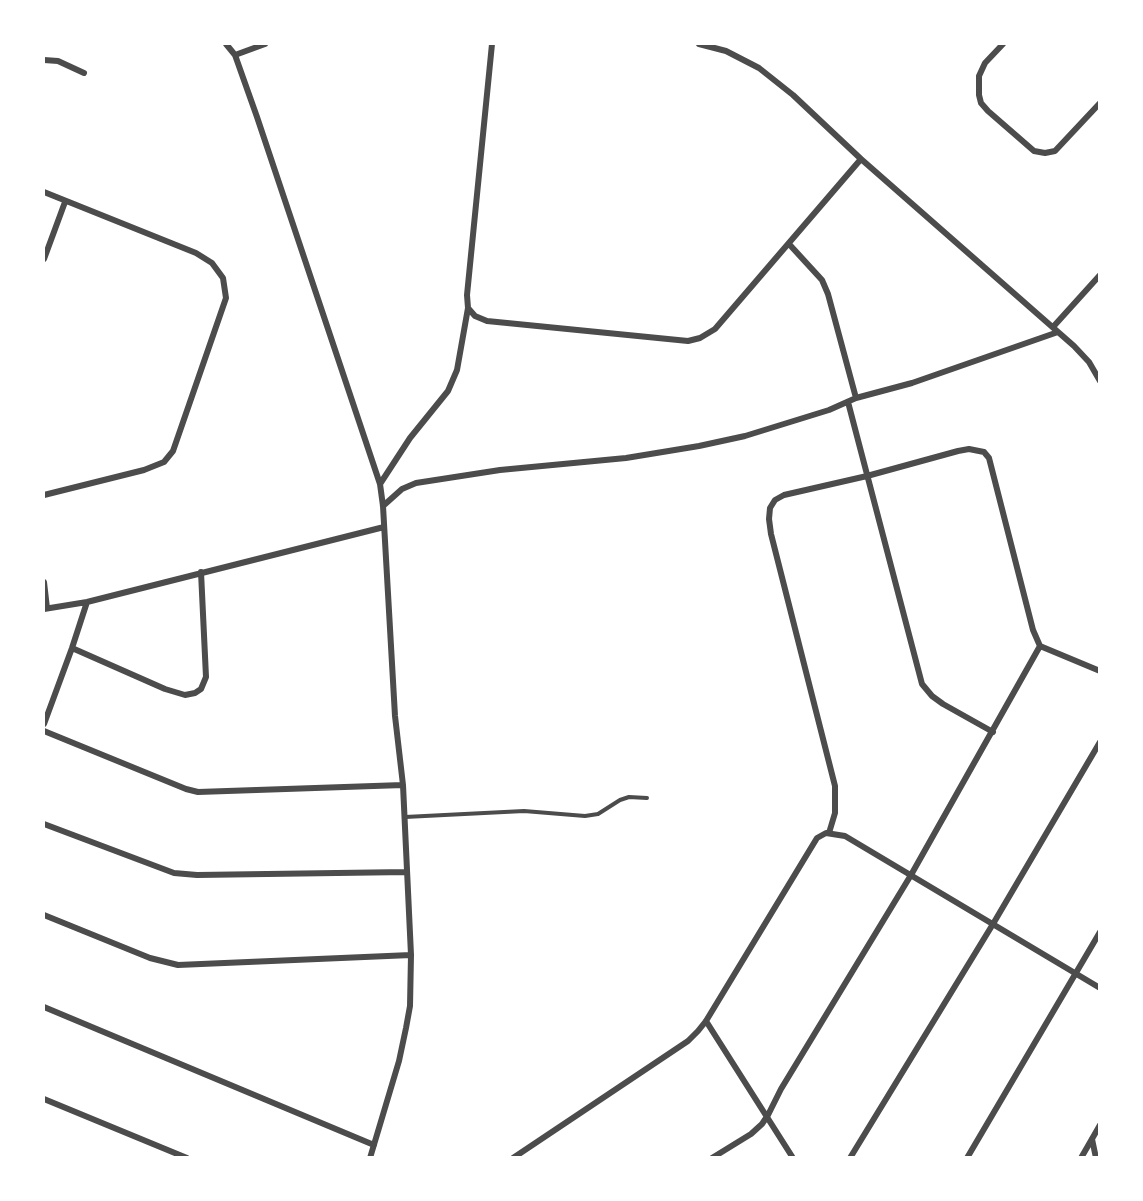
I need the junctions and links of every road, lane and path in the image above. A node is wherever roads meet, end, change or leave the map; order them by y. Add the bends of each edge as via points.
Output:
1 (225, 44) edge
2 (265, 44) edge
3 (492, 44) edge
4 (699, 44) edge
5 (1003, 44) edge
6 (727, 47) edge
7 (235, 55) junction
8 (44, 60) edge
9 (84, 73) dead end
10 (1100, 103) edge
11 (861, 159) junction
12 (44, 192) edge
13 (65, 202) junction
14 (789, 244) junction
15 (44, 259) edge
16 (1100, 275) edge
17 (468, 308) junction
18 (1056, 330) junction
19 (1100, 381) edge
20 (856, 398) junction
21 (848, 402) junction
22 (867, 476) junction
23 (380, 484) junction
24 (44, 495) edge
25 (383, 506) junction
26 (384, 527) junction
27 (201, 572) junction
28 (44, 582) edge
29 (87, 602) junction
30 (45, 608) edge
31 (1040, 646) junction
32 (72, 648) junction
33 (1100, 671) edge
34 (44, 723) edge
35 (44, 731) edge
36 (993, 732) junction
37 (1100, 742) edge
38 (403, 785) junction
39 (647, 798) dead end
40 (405, 817) junction
41 (44, 824) edge
42 (829, 833) junction
43 (407, 872) junction
44 (911, 875) junction
45 (44, 915) edge
46 (993, 924) junction
47 (1100, 932) edge
48 (411, 955) junction
49 (1076, 972) junction
50 (1100, 988) edge
51 (44, 1007) edge
52 (706, 1021) junction
53 (44, 1099) edge
54 (768, 1115) junction
55 (1100, 1125) edge
56 (1092, 1138) junction
57 (374, 1145) junction
58 (187, 1158) edge
59 (370, 1158) edge
60 (513, 1158) edge
61 (712, 1158) edge
62 (793, 1158) edge
63 (850, 1158) edge
64 (968, 1158) edge
65 (1081, 1158) edge
66 (1096, 1158) edge

1 - 7 street
2 - 7 street
3 - 17 street
4 - 6 street
5 - 10 street via 985,63 979,76 978,95 988,111 1034,150 1054,151
6 - 11 street via 784,88
7 - 23 street
8 - 9 street via 58,61
11 - 14 street
11 - 18 street
12 - 13 street
13 - 15 street
13 - 24 street via 196,253 212,263 223,279 226,298 173,451 164,462
14 - 17 street via 714,329 688,341 488,321
14 - 20 street via 822,280
16 - 18 street
17 - 23 street via 457,370 448,391
18 - 19 street via 1089,362
18 - 20 street via 912,383
20 - 21 street
21 - 22 street
21 - 25 street via 745,436 699,446 416,483 402,489
22 - 31 street via 969,449 984,452 989,458
22 - 36 street via 922,684 943,704
22 - 42 street via 784,495 770,508 771,534 834,779 836,799
23 - 25 street
25 - 26 street
26 - 27 street
26 - 38 street
27 - 29 street
27 - 32 street via 206,677 195,693 176,693
28 - 30 street
29 - 30 street
29 - 32 street
31 - 33 street
31 - 36 street
32 - 34 street
35 - 38 street via 198,792
36 - 44 street
37 - 46 street
38 - 40 street
39 - 40 lane via 629,797 598,814 585,816 524,812
40 - 43 street
41 - 43 street via 174,873
42 - 44 street via 845,836
42 - 52 street via 817,838
43 - 48 street
44 - 46 street
44 - 54 street
45 - 48 street via 150,958 178,965
46 - 49 street
46 - 63 street
47 - 49 street
48 - 57 street via 406,1028
49 - 50 street
49 - 64 street
51 - 57 street
52 - 54 street
52 - 60 street via 688,1041
53 - 58 street
54 - 61 street via 751,1134
54 - 62 street
55 - 56 street
56 - 65 street
56 - 66 street
57 - 59 street

